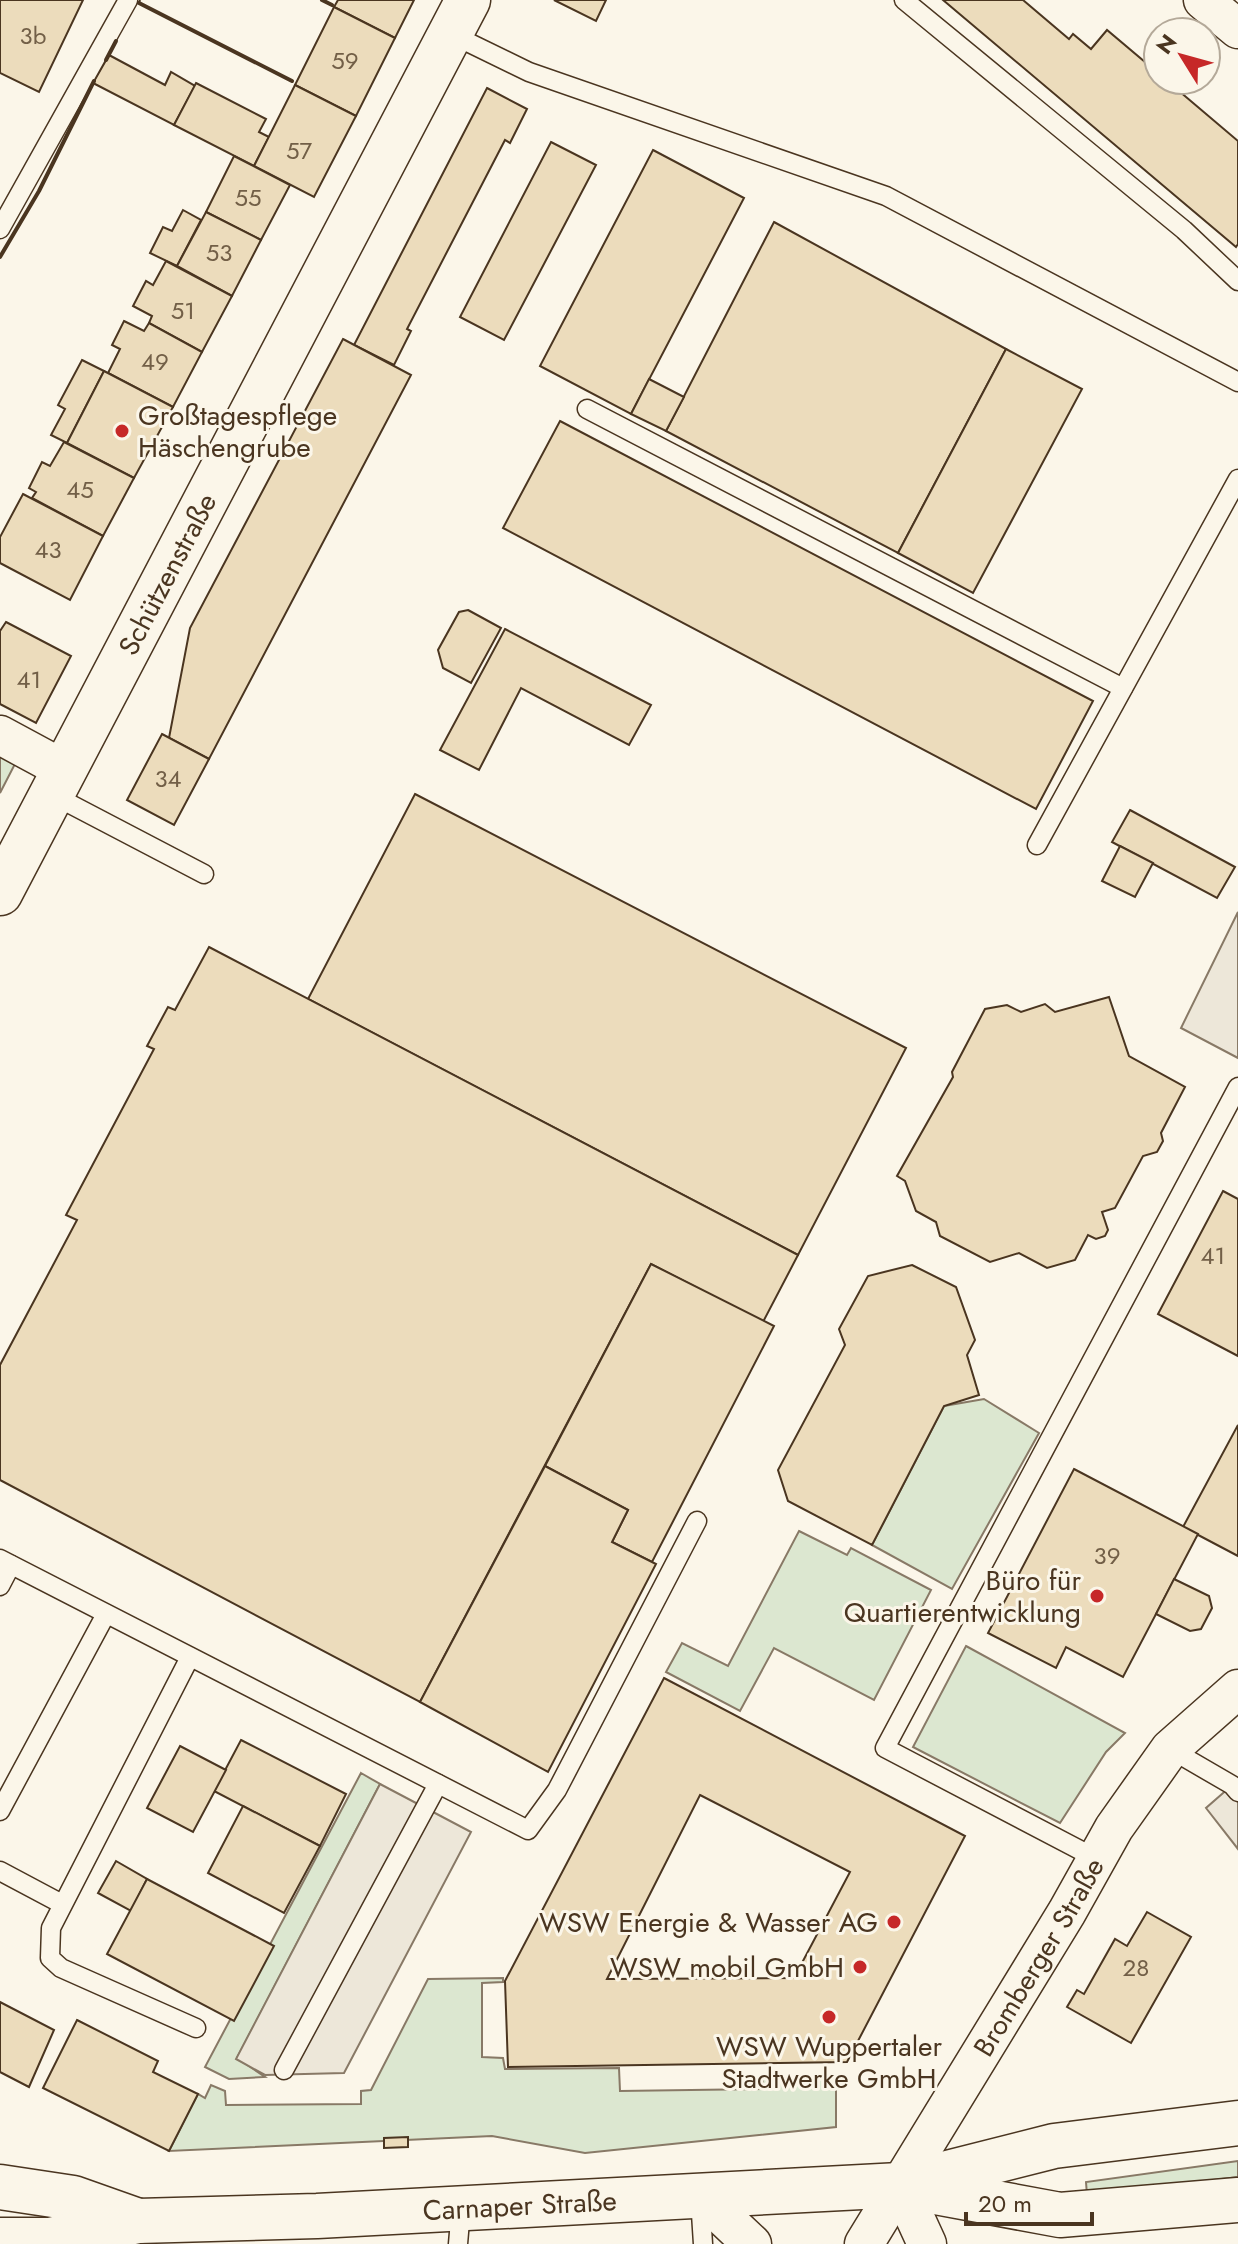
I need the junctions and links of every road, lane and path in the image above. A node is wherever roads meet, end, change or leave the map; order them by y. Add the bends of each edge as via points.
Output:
1 (128, 0) edge
2 (904, 0) edge
3 (1203, 0) edge
4 (460, 17) edge
5 (1238, 29) edge
6 (0, 229) edge
7 (1238, 281) edge
8 (1238, 382) edge
9 (587, 409) dead end
10 (1238, 479) edge
11 (1123, 688) junction
12 (0, 735) edge
13 (57, 781) junction
14 (1037, 845) dead end
15 (204, 874) dead end
16 (0, 893) edge
17 (1238, 1087) edge
18 (697, 1521) dead end
19 (6, 1562) edge
20 (0, 1586) edge
21 (106, 1614) junction
22 (190, 1657) junction
23 (1238, 1689) edge
24 (1170, 1749) junction
25 (438, 1784) junction
26 (1235, 1789) edge
27 (0, 1811) edge
28 (1097, 1859) junction
29 (0, 1871) edge
30 (62, 1904) junction
31 (196, 2028) dead end
32 (284, 2070) dead end
33 (1238, 2123) edge
34 (900, 2185) junction
35 (0, 2187) edge
36 (700, 2195) junction
37 (1238, 2200) edge
38 (138, 2221) junction
39 (460, 2226) edge
40 (0, 2240) edge
41 (703, 2244) edge
42 (752, 2244) edge
43 (864, 2244) edge
44 (927, 2244) edge

1 - 6 lane
2 - 7 lane via 1184,230
3 - 5 street
4 - 8 lane via 529,72 886,196
4 - 13 main road, Schützenstraße
9 - 11 lane
10 - 11 lane
11 - 14 lane
12 - 13 street
13 - 15 lane
13 - 16 main road, Schützenstraße
17 - 28 lane via 885,1748
18 - 25 lane via 557,1790 528,1830
19 - 20 lane
19 - 21 lane
21 - 22 lane
21 - 27 lane
22 - 25 lane
22 - 30 lane
23 - 24 street, Bromberger Straße
24 - 26 lane
24 - 28 street, Bromberger Straße
25 - 32 lane
28 - 34 street, Bromberger Straße
29 - 30 lane
30 - 31 lane via 51,1928 50,1958 61,1968
33 - 34 main road, Carnaper Straße via 1054,2146
34 - 36 main road, Carnaper Straße
34 - 37 main road, Carnaper Straße via 1060,2215
34 - 43 street, Bromberger Straße
34 - 44 street
35 - 38 main road, Carnaper Straße via 73,2198
36 - 39 main road, Carnaper Straße
36 - 41 lane
36 - 42 street
38 - 39 main road, Carnaper Straße
38 - 40 main road, Carnaper Straße via 50,2240

